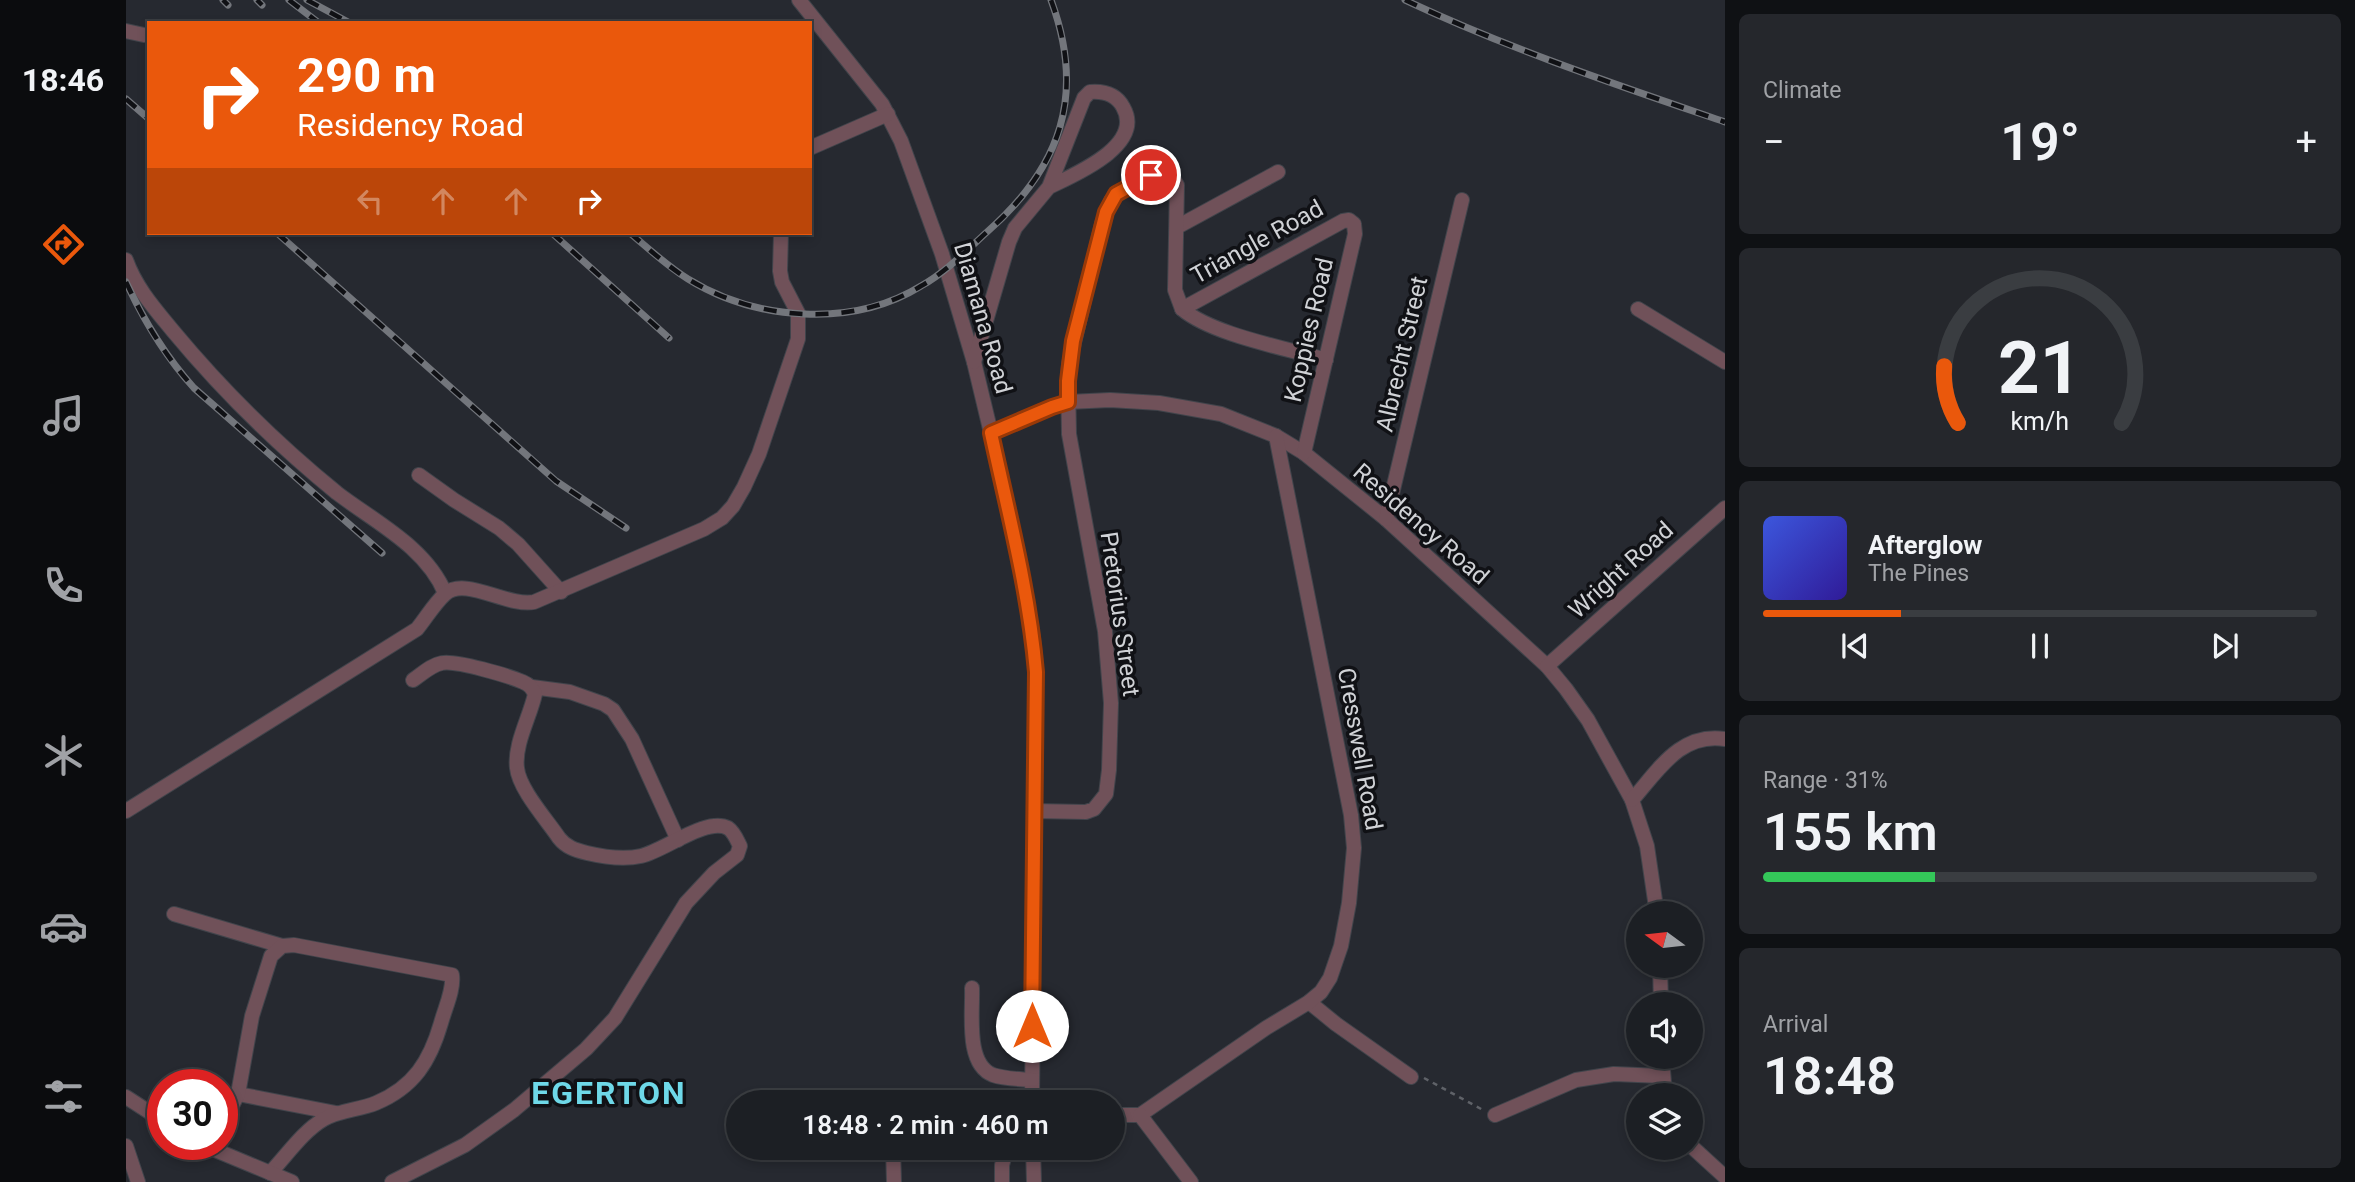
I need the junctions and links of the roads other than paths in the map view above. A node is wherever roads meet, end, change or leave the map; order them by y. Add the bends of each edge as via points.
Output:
1 (799, 0) edge
2 (126, 31) edge
3 (144, 35) dead end
4 (888, 114) junction
5 (812, 147) edge
6 (1278, 172) dead end
7 (1049, 187) junction
8 (1462, 200) dead end
9 (1349, 220) joint
10 (1177, 227) junction
11 (780, 235) edge
12 (126, 260) edge
13 (1182, 309) junction
14 (1638, 309) dead end
15 (1325, 360) junction
16 (974, 362) junction
17 (1725, 362) edge
18 (1068, 402) junction
19 (991, 433) junction
20 (1276, 436) junction
21 (1304, 453) junction
22 (419, 475) dead end
23 (1725, 508) edge
24 (1387, 519) junction
25 (561, 592) junction
26 (445, 593) junction
27 (1546, 666) junction
28 (413, 680) dead end
29 (532, 687) junction
30 (1725, 739) edge
31 (1632, 800) junction
32 (126, 811) edge
33 (1034, 811) junction
34 (678, 840) junction
35 (1655, 901) edge
36 (174, 915) dead end
37 (282, 946) junction
38 (972, 988) dead end
39 (1309, 1002) junction
40 (1662, 1069) edge
41 (1662, 1076) junction
42 (1410, 1077) road end
43 (1032, 1080) junction
44 (1663, 1083) edge
45 (1032, 1090) edge
46 (238, 1094) joint
47 (126, 1097) edge
48 (147, 1111) edge
49 (336, 1113) junction
50 (1125, 1115) edge
51 (1140, 1115) junction
52 (1495, 1115) road end
53 (126, 1146) edge
54 (1703, 1157) edge
55 (238, 1160) edge
56 (893, 1160) edge
57 (1004, 1160) edge
58 (1033, 1160) edge
59 (270, 1173) junction
60 (1725, 1177) edge
61 (138, 1182) edge
62 (292, 1182) edge
63 (392, 1182) edge
64 (894, 1182) edge
65 (1002, 1182) edge
66 (1034, 1182) edge
67 (1191, 1182) edge

1 - 4 street, Diamana Road
2 - 3 street
4 - 5 street
4 - 16 street, Diamana Road via 942,254
6 - 10 street
7 - 7 street via 1084,98 1101,91 1120,101 1128,116 1127,131 1119,144 1100,160
7 - 16 street via 1009,242
8 - 24 street, Albrecht Street
9 - 13 street, Triangle Road
9 - 15 street, Koppies Road via 1355,234
10 - 13 street, Triangle Road via 1175,290
10 - 18 street, Triangle Road via 1177,186 1170,174 1151,175 1111,201 1073,341
11 - 25 street via 780,271 798,313 798,339 759,454 733,506 704,529
12 - 26 street via 144,296 197,359 301,462 412,548 439,578
13 - 15 street via 1222,330
14 - 17 street
15 - 21 street, Koppies Road
16 - 19 street, Diamana Road
18 - 19 street, Residency Road
18 - 20 street, Residency Road via 1110,400 1192,408
18 - 33 street, Pretorius Street via 1075,472 1105,631 1111,703 1109,770 1106,794 1094,809
19 - 33 street, Diamana Road via 1033,638
20 - 21 street, Residency Road
20 - 39 street, Cresswell Road via 1354,848 1341,946 1330,978
21 - 24 street, Residency Road
22 - 25 street via 519,544
23 - 27 street, Wright Road
24 - 27 street, Residency Road
25 - 26 street via 523,604 477,590
26 - 32 street via 417,629
27 - 31 street, Residency Road via 1588,720
28 - 29 street via 443,662
29 - 34 street via 570,692 613,710 632,739
29 - 34 street via 535,694 517,769 524,787 564,844 625,858
30 - 31 street via 1695,740 1680,747
31 - 35 street, Residency Road via 1647,846
33 - 43 street, Diamana Road
34 - 63 street via 713,826 727,828 740,846 737,855 685,904 615,1018 514,1110 465,1145
36 - 37 street
37 - 46 street via 271,956 252,1016
37 - 49 street via 452,975 433,1050 420,1071 375,1104
38 - 43 street via 978,1063 990,1074
39 - 42 street
39 - 51 street, Cresswell Road
40 - 41 street
41 - 44 street
41 - 52 street via 1614,1074 1576,1080
43 - 45 street, Diamana Road
46 - 49 street
47 - 48 street
49 - 59 street via 310,1130
50 - 51 street
51 - 67 street
53 - 61 street
54 - 60 street
55 - 59 street
56 - 64 street
57 - 65 street
58 - 66 street
59 - 62 street

